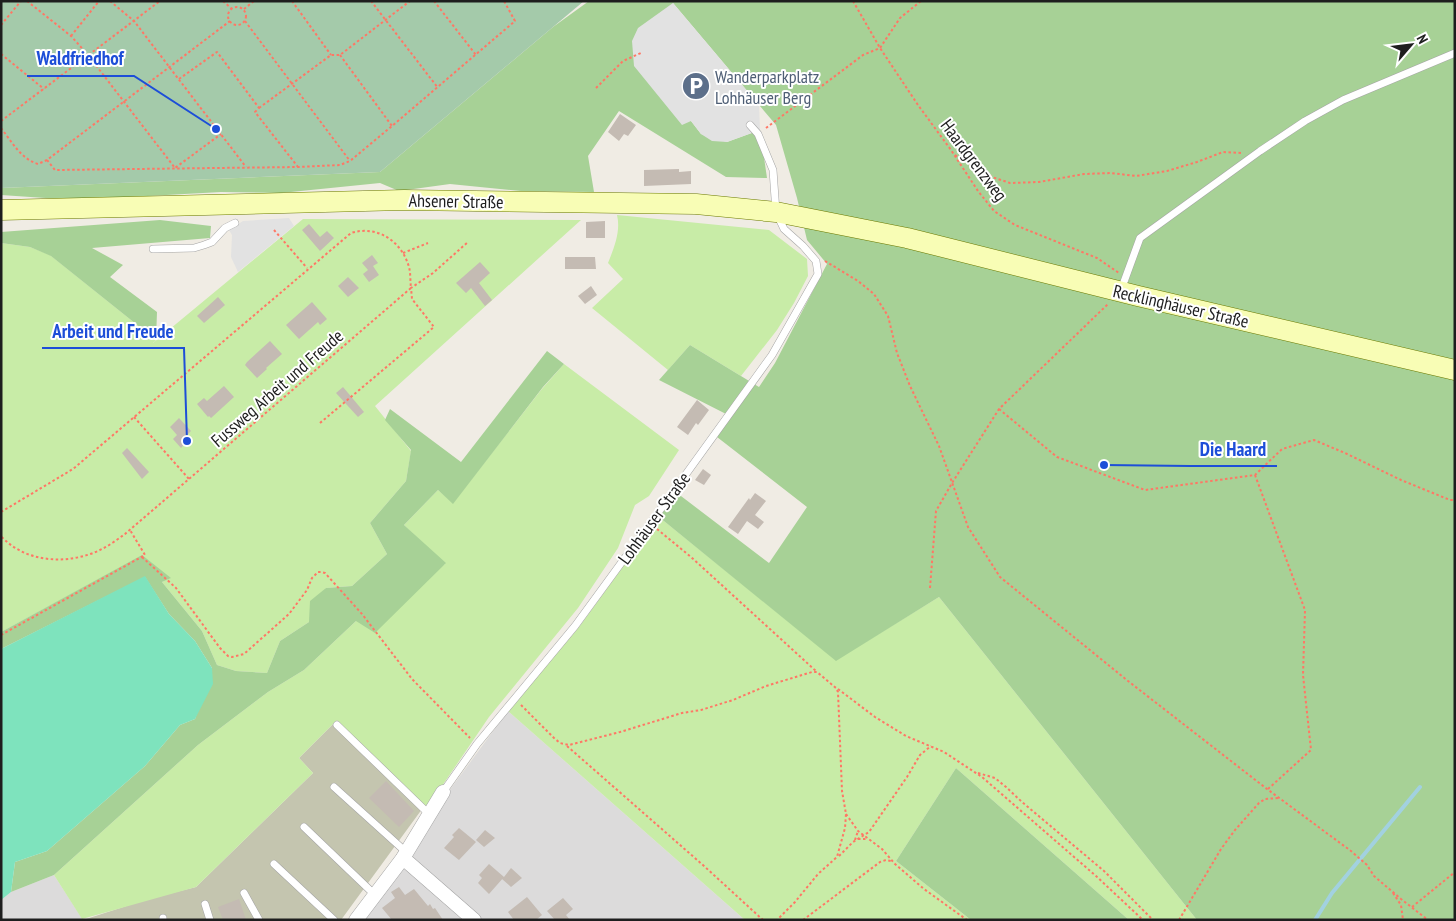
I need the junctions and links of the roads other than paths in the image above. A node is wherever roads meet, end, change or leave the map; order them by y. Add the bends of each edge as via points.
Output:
1 (1455, 53) edge
2 (750, 125) dead end
3 (1, 210) edge
4 (776, 212) junction
5 (235, 223) dead end
6 (907, 238) joint
7 (153, 249) dead end
8 (1123, 285) junction
9 (1455, 370) edge
10 (337, 725) dead end
11 (334, 787) dead end
12 (443, 792) joint
13 (429, 814) junction
14 (304, 826) dead end
15 (404, 855) junction
16 (274, 864) dead end
17 (244, 893) dead end
18 (375, 895) junction
19 (205, 904) dead end
20 (210, 920) edge
21 (259, 920) edge
22 (334, 920) edge
23 (356, 920) edge
24 (474, 920) edge

1 - 8 lane via 1343,100 1260,150 1140,238
2 - 4 lane via 758,134 773,170
3 - 4 main road, Ahsener Straße via 404,200 696,204
4 - 6 main road, Ahsener Straße
4 - 12 lane, Lohhäuser Straße via 784,229 816,261 818,274 772,355 575,626 477,744
5 - 7 lane via 204,245
6 - 8 main road, Recklinghäuser Straße
8 - 9 main road, Recklinghäuser Straße
10 - 13 lane
11 - 15 lane
12 - 13 street, Lohhäuser Straße
13 - 15 street, Lohhäuser Straße
14 - 18 lane
15 - 18 street, Lohhäuser Straße
15 - 24 street
16 - 22 lane
17 - 21 lane
18 - 23 street, Lohhäuser Straße
19 - 20 lane

